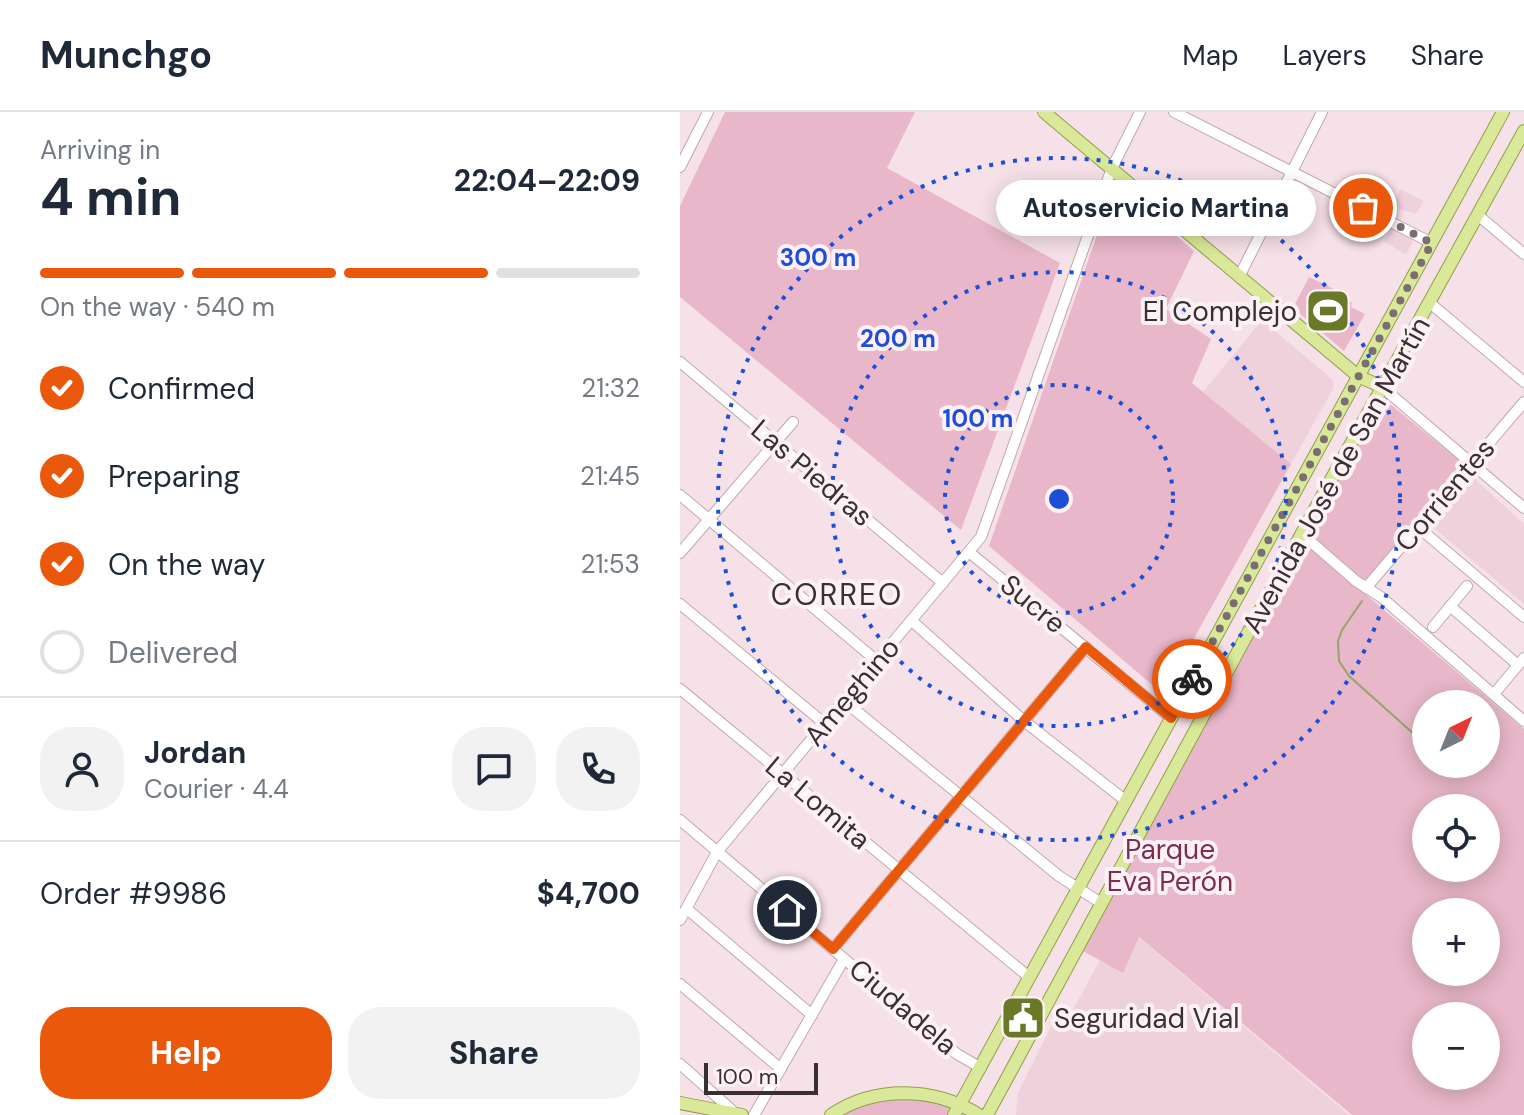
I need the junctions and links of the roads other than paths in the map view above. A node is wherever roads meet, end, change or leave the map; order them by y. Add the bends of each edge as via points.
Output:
1 (708, 112) edge
2 (1044, 112) edge
3 (1140, 112) edge
4 (1174, 112) edge
5 (1322, 112) edge
6 (1503, 112) edge
7 (1524, 131) edge
8 (680, 167) edge
9 (1112, 168) junction
10 (1292, 172) junction
11 (1479, 216) junction
12 (1432, 243) junction
13 (1524, 254) edge
14 (1239, 277) junction
15 (1430, 303) junction
16 (680, 362) edge
17 (1358, 376) junction
18 (1524, 382) edge
19 (1382, 387) junction
20 (1524, 402) edge
21 (793, 422) dead end
22 (776, 442) junction
23 (1472, 463) junction
24 (680, 495) edge
25 (1524, 508) edge
26 (708, 519) junction
27 (1418, 527) junction
28 (1303, 535) junction
29 (969, 552) junction
30 (680, 553) edge
31 (943, 583) junction
32 (1467, 586) dead end
33 (1366, 588) junction
34 (680, 604) edge
35 (1450, 606) junction
36 (1524, 617) edge
37 (912, 621) junction
38 (1433, 627) dead end
39 (1086, 647) junction
40 (878, 662) junction
41 (1521, 662) edge
42 (680, 689) edge
43 (1489, 690) edge
44 (1497, 690) edge
45 (1500, 699) edge
46 (844, 701) junction
47 (1171, 718) junction
48 (1024, 721) junction
49 (1524, 721) edge
50 (825, 724) junction
51 (783, 774) junction
52 (961, 796) junction
53 (1126, 801) junction
54 (680, 820) edge
55 (717, 852) junction
56 (899, 870) junction
57 (1079, 889) junction
58 (1101, 903) junction
59 (687, 909) junction
60 (680, 920) edge
61 (833, 949) junction
62 (844, 959) junction
63 (1029, 977) junction
64 (680, 984) edge
65 (812, 1015) junction
66 (680, 1064) edge
67 (981, 1068) junction
68 (781, 1069) junction
69 (999, 1095) junction
70 (680, 1103) edge
71 (957, 1110) edge
72 (739, 1114) edge
73 (754, 1115) edge
74 (831, 1115) edge
75 (979, 1115) edge
76 (987, 1115) edge
77 (1002, 1115) edge

1 - 8 street
2 - 9 main road
3 - 9 street, Ameghino
4 - 10 street
5 - 10 street
6 - 12 main road, Avenida José de San Martín
7 - 11 main road, Avenida José de San Martín
9 - 14 main road
9 - 29 street, Ameghino via 981,537
10 - 12 street
10 - 14 street
11 - 13 street
11 - 15 main road, Avenida José de San Martín
12 - 17 main road, Avenida José de San Martín
14 - 17 main road
15 - 18 street
15 - 19 main road, Avenida José de San Martín
16 - 22 street, Las Piedras
17 - 19 main road
17 - 47 main road, Avenida José de San Martín
19 - 23 street
19 - 28 main road, Avenida José de San Martín
20 - 23 street, Corrientes
21 - 22 street
22 - 26 street
22 - 31 street, Las Piedras
23 - 25 street
23 - 27 street, Corrientes
24 - 26 street
26 - 30 street
26 - 40 street
27 - 33 street, Corrientes
27 - 36 street
28 - 33 street
28 - 58 main road, Avenida José de San Martín
29 - 31 street, Ameghino
29 - 39 street, Sucre
31 - 37 street, Ameghino
32 - 35 street
33 - 43 street
34 - 50 street
35 - 38 street
35 - 41 street
37 - 40 street, Ameghino
37 - 48 street
39 - 47 street, Sucre
39 - 48 street
40 - 46 street, Ameghino
41 - 44 street
42 - 51 street, La Lomita
45 - 49 street
46 - 50 street, Ameghino
46 - 52 street
47 - 53 main road, Avenida José de San Martín
48 - 52 street
48 - 53 street
50 - 51 street, Ameghino
51 - 55 street, Ameghino
51 - 56 street, La Lomita
52 - 56 street
52 - 57 street
53 - 57 main road, Avenida José de San Martín
54 - 55 street, Ciudadela
55 - 59 street, Ameghino
55 - 61 street, Ciudadela
56 - 61 street
56 - 63 street, La Lomita
57 - 58 street
57 - 63 main road, Avenida José de San Martín
58 - 69 main road, Avenida José de San Martín
59 - 60 street, Ameghino
59 - 65 street
61 - 62 street, Ciudadela
62 - 65 street
62 - 67 street, Ciudadela
63 - 67 main road, Avenida José de San Martín
64 - 68 street
65 - 68 street
66 - 72 street
67 - 71 main road, Avenida José de San Martín
68 - 73 street
69 - 76 main road, Avenida José de San Martín
69 - 77 main road
70 - 72 main road
71 - 74 main road via 919,1094 898,1093 857,1102
71 - 75 main road

